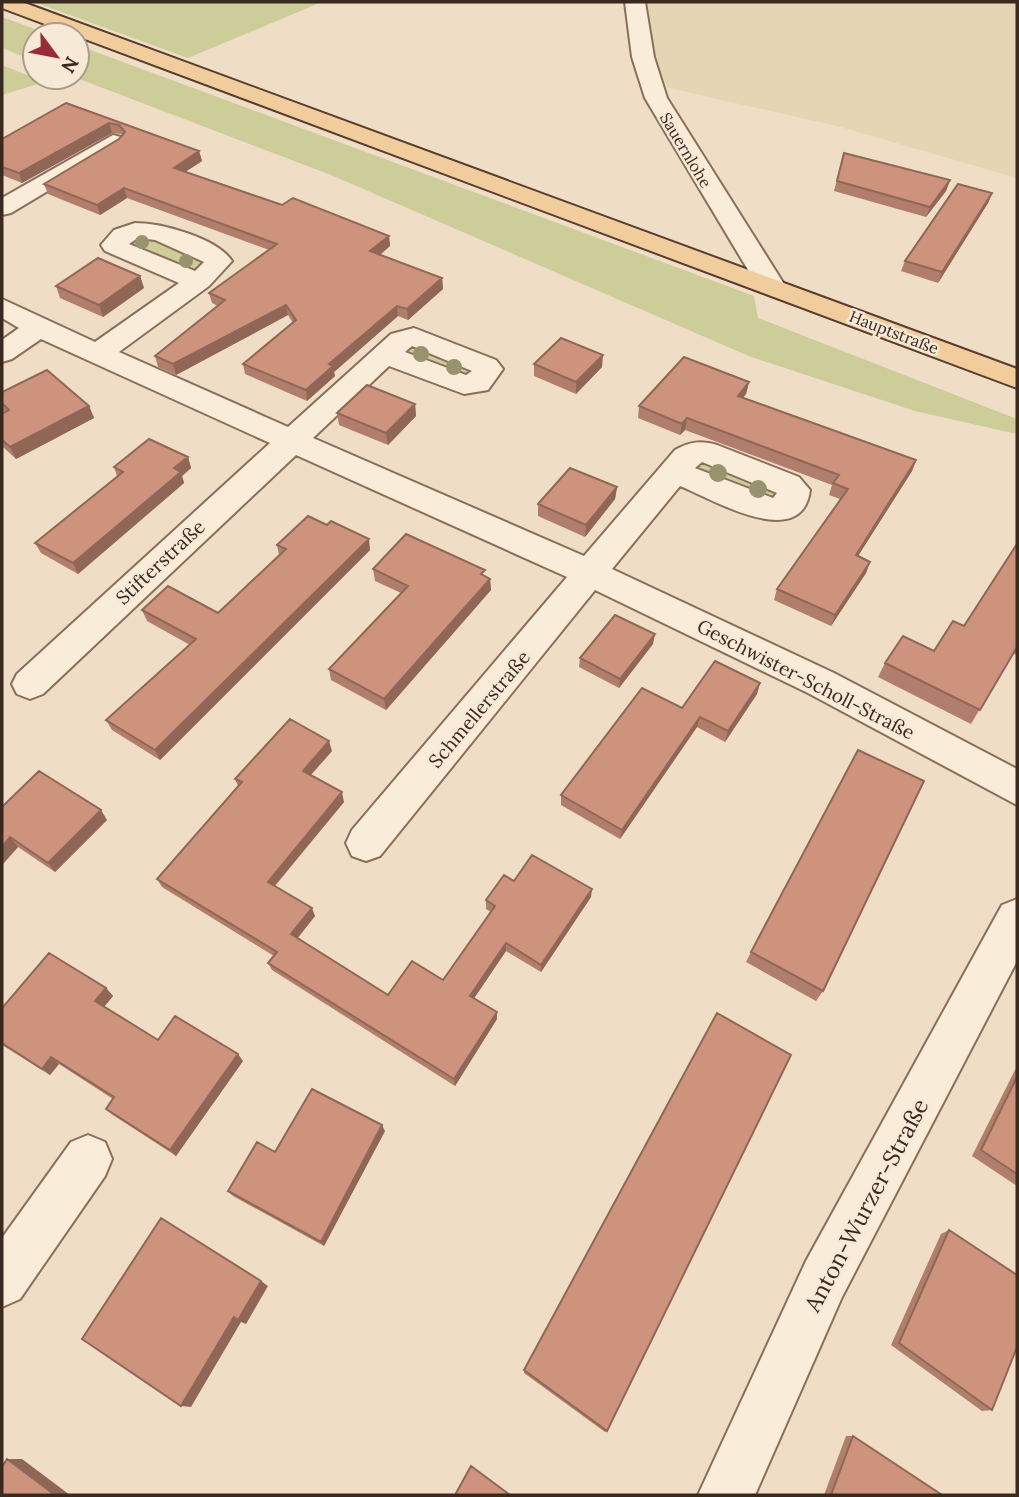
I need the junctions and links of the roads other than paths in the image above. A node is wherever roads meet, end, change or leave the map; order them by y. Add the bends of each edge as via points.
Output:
1 (4, 2) edge
2 (635, 2) edge
3 (113, 142) edge
4 (2, 211) edge
5 (197, 281) dead end
6 (771, 284) junction
7 (2, 307) edge
8 (39, 328) junction
9 (2, 353) edge
10 (99, 353) junction
11 (385, 354) dead end
12 (1017, 379) edge
13 (289, 440) junction
14 (675, 472) dead end
15 (592, 574) junction
16 (30, 684) dead end
17 (1017, 788) edge
18 (366, 843) dead end
19 (1017, 919) edge
20 (88, 1159) dead end
21 (2, 1281) edge
22 (726, 1495) edge

1 - 6 main road, Hauptstraße
2 - 6 street, Sauernlohe via 643,57 656,99
3 - 4 street
5 - 10 street
6 - 12 main road, Hauptstraße
7 - 8 street, Geschwister-Scholl-Straße
8 - 9 street
8 - 10 street, Geschwister-Scholl-Straße
10 - 13 street, Geschwister-Scholl-Straße
11 - 13 street
13 - 15 street, Geschwister-Scholl-Straße
13 - 16 street, Stifterstraße
14 - 15 street
15 - 17 street, Geschwister-Scholl-Straße via 821,683
15 - 18 street, Schmellerstraße
19 - 22 street, Anton-Wurzer-Straße via 824,1279
20 - 21 street

